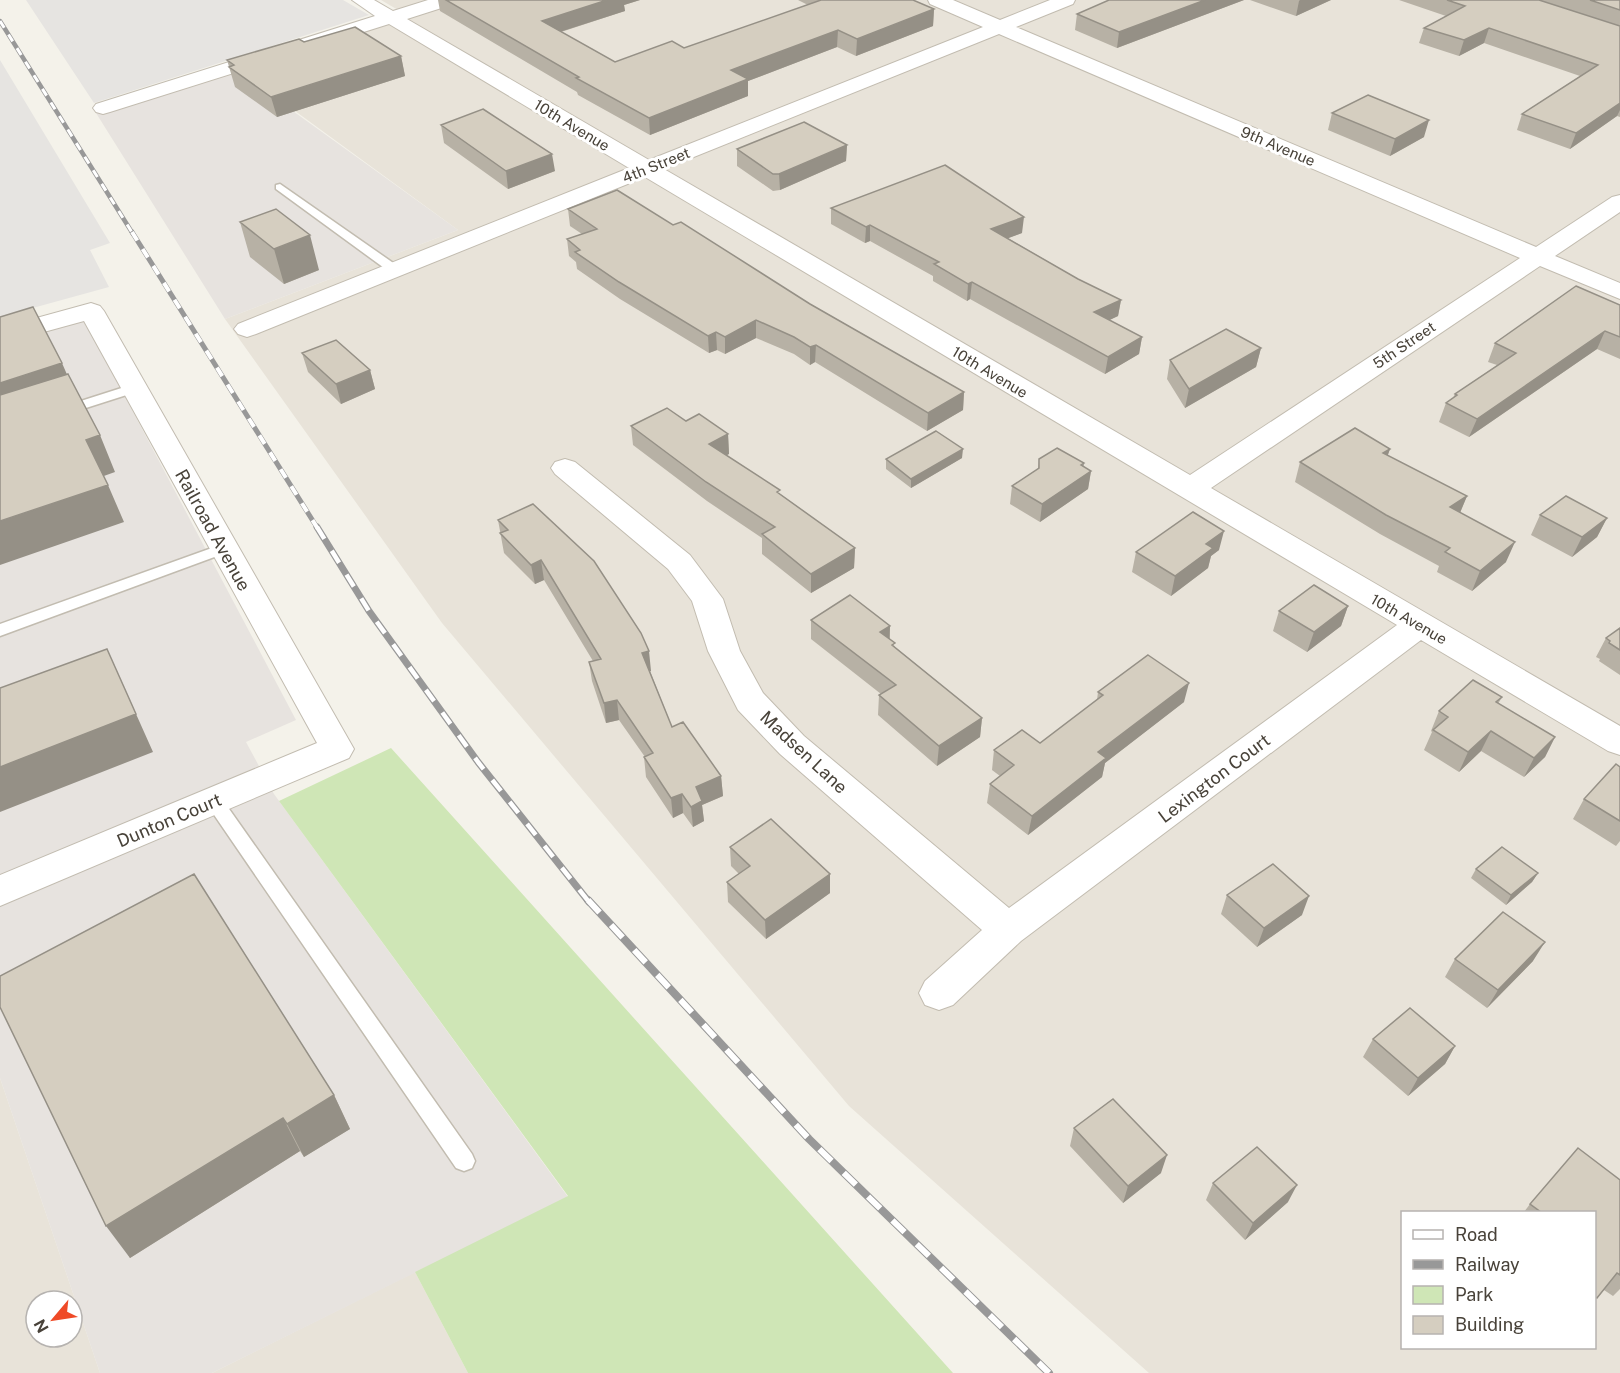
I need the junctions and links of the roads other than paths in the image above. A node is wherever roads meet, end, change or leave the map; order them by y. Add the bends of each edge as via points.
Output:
1 (361, 0) edge
2 (447, 0) edge
3 (936, 0) edge
4 (1066, 0) edge
5 (391, 17) junction
6 (999, 27) junction
7 (103, 108) dead end
8 (646, 169) junction
9 (280, 187) dead end
10 (1620, 202) edge
11 (1537, 257) junction
12 (395, 270) junction
13 (1620, 292) edge
14 (247, 330) dead end
15 (0, 336) edge
16 (134, 388) junction
17 (56, 413) edge
18 (565, 468) dead end
19 (1189, 489) junction
20 (224, 549) junction
21 (1419, 625) junction
22 (0, 630) edge
23 (1620, 742) edge
24 (338, 749) joint
25 (214, 801) junction
26 (0, 891) edge
27 (1008, 930) junction
28 (939, 993) dead end
29 (464, 1161) dead end

1 - 5 street, 10th Avenue
2 - 5 street
3 - 6 street, 9th Avenue
4 - 6 street, 4th Street
5 - 7 street
5 - 8 street, 10th Avenue
6 - 8 street, 4th Street
6 - 11 street, 9th Avenue
8 - 12 street, 4th Street
8 - 19 street, 10th Avenue
9 - 12 lane
10 - 11 street, 5th Street
11 - 13 street, 9th Avenue
11 - 19 street, 5th Street
12 - 14 street, 4th Street
15 - 16 street, Railroad Avenue via 91,311
16 - 17 lane
16 - 20 street, Railroad Avenue
18 - 27 street, Madsen Lane via 679,562 707,599 724,651 750,701 792,745
19 - 21 street, 10th Avenue
20 - 22 lane
20 - 24 street, Railroad Avenue
21 - 23 street, 10th Avenue
21 - 27 street, Lexington Court
24 - 25 street, Dunton Court
25 - 26 street, Dunton Court
25 - 29 lane
27 - 28 street, Lexington Court

